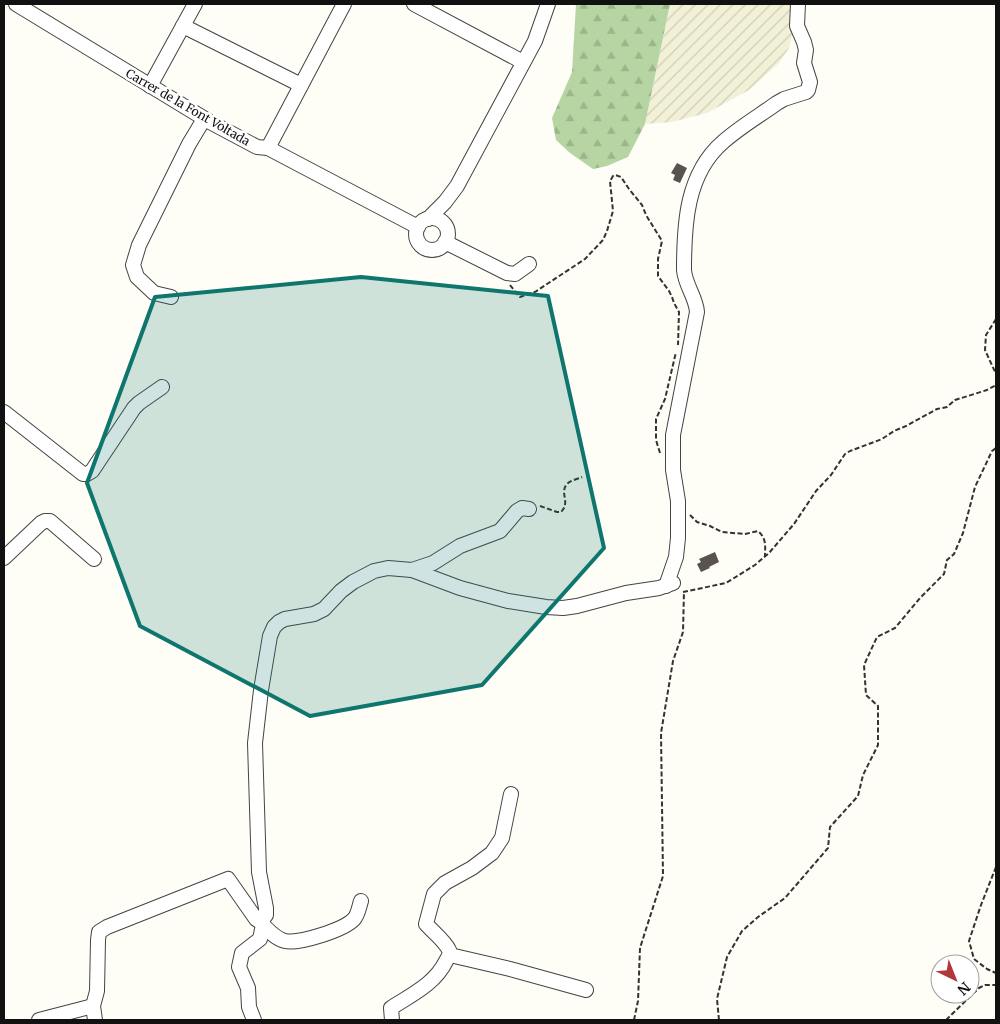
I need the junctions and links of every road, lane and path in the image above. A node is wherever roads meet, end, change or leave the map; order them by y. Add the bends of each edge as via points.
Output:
1 (16, 4) edge
2 (195, 4) edge
3 (344, 4) edge
4 (414, 4) edge
5 (548, 4) edge
6 (798, 4) edge
7 (183, 26) junction
8 (523, 62) junction
9 (301, 85) junction
10 (150, 86) junction
11 (204, 118) junction
12 (268, 148) junction
13 (457, 186) junction
14 (423, 223) junction
15 (446, 237) junction
16 (529, 264) dead end
17 (507, 273) junction
18 (171, 297) dead end
19 (996, 319) edge
20 (996, 374) edge
21 (996, 385) edge
22 (162, 386) dead end
23 (4, 412) edge
24 (996, 448) edge
25 (661, 453) dead end
26 (582, 477) dead end
27 (678, 500) junction
28 (525, 508) joint
29 (764, 556) junction
30 (4, 558) edge
31 (94, 559) dead end
32 (412, 570) junction
33 (675, 588) junction
34 (511, 794) dead end
35 (996, 867) edge
36 (361, 901) dead end
37 (263, 922) junction
38 (450, 955) junction
39 (996, 973) edge
40 (996, 986) edge
41 (586, 990) dead end
42 (93, 1006) junction
43 (39, 1020) edge
44 (95, 1020) edge
45 (254, 1020) edge
46 (392, 1020) edge
47 (634, 1020) edge
48 (719, 1020) edge
49 (946, 1020) edge

1 - 10 street, Carrer de la Font Voltada
2 - 7 street
3 - 9 street
4 - 8 street
5 - 8 street
6 - 27 street via 797,26 806,50 804,63 810,82 808,90 784,98 722,143 702,167 687,209 684,279 697,312 673,435 673,470
7 - 9 street
7 - 10 street
8 - 13 street
9 - 12 street
10 - 11 street, Carrer de la Font Voltada
11 - 12 street, Carrer de la Font Voltada via 257,147
11 - 18 street via 139,245 133,265 138,277 154,293
12 - 14 street, Carrer de la Font Voltada
13 - 14 street
13 - 15 street via 448,215
14 - 15 street via 438,220
14 - 15 street via 416,232 422,247 438,249
15 - 17 street
16 - 17 street via 516,274
17 - 25 path via 507,281 520,297 535,292 585,259 608,231 613,211 610,181 615,175 621,176 662,241 658,276 679,312 678,346 656,419 656,440
19 - 20 path via 986,335 985,350
21 - 29 path via 955,400 882,439 845,454 794,524
22 - 23 street via 134,408 87,474
24 - 48 path via 975,487 963,533 954,554 947,560 944,574 896,628 877,637 864,665 866,696 878,706 878,745 863,775 858,796 830,827 828,848 785,898 742,931 727,957 717,999
26 - 28 path via 565,486 566,504 561,512 534,504 526,504
27 - 29 path via 697,522 722,532 745,534 758,531 766,541
27 - 33 street via 677,550 673,567
28 - 32 street via 517,511 500,531 460,546 434,563
29 - 33 path via 726,582
30 - 31 street via 41,523 50,521
32 - 33 street via 460,588 546,607 577,606 626,593
32 - 37 street via 388,568 363,576 341,591 324,609 279,622 270,636 255,743 259,872 266,908
33 - 47 path via 683,632 673,661 661,733 663,876 640,948
34 - 38 street via 502,838 492,853 445,883 434,894 426,924
35 - 39 path via 969,941 974,959
36 - 37 street via 356,918 350,923 308,939 292,942 276,938
37 - 42 street via 256,919 228,879 107,927 99,932 97,991
37 - 45 street via 260,939 242,953 239,966 248,988 249,1007
38 - 41 street
38 - 46 street via 431,982 391,1008
40 - 49 path via 978,988
42 - 43 street
42 - 44 street

